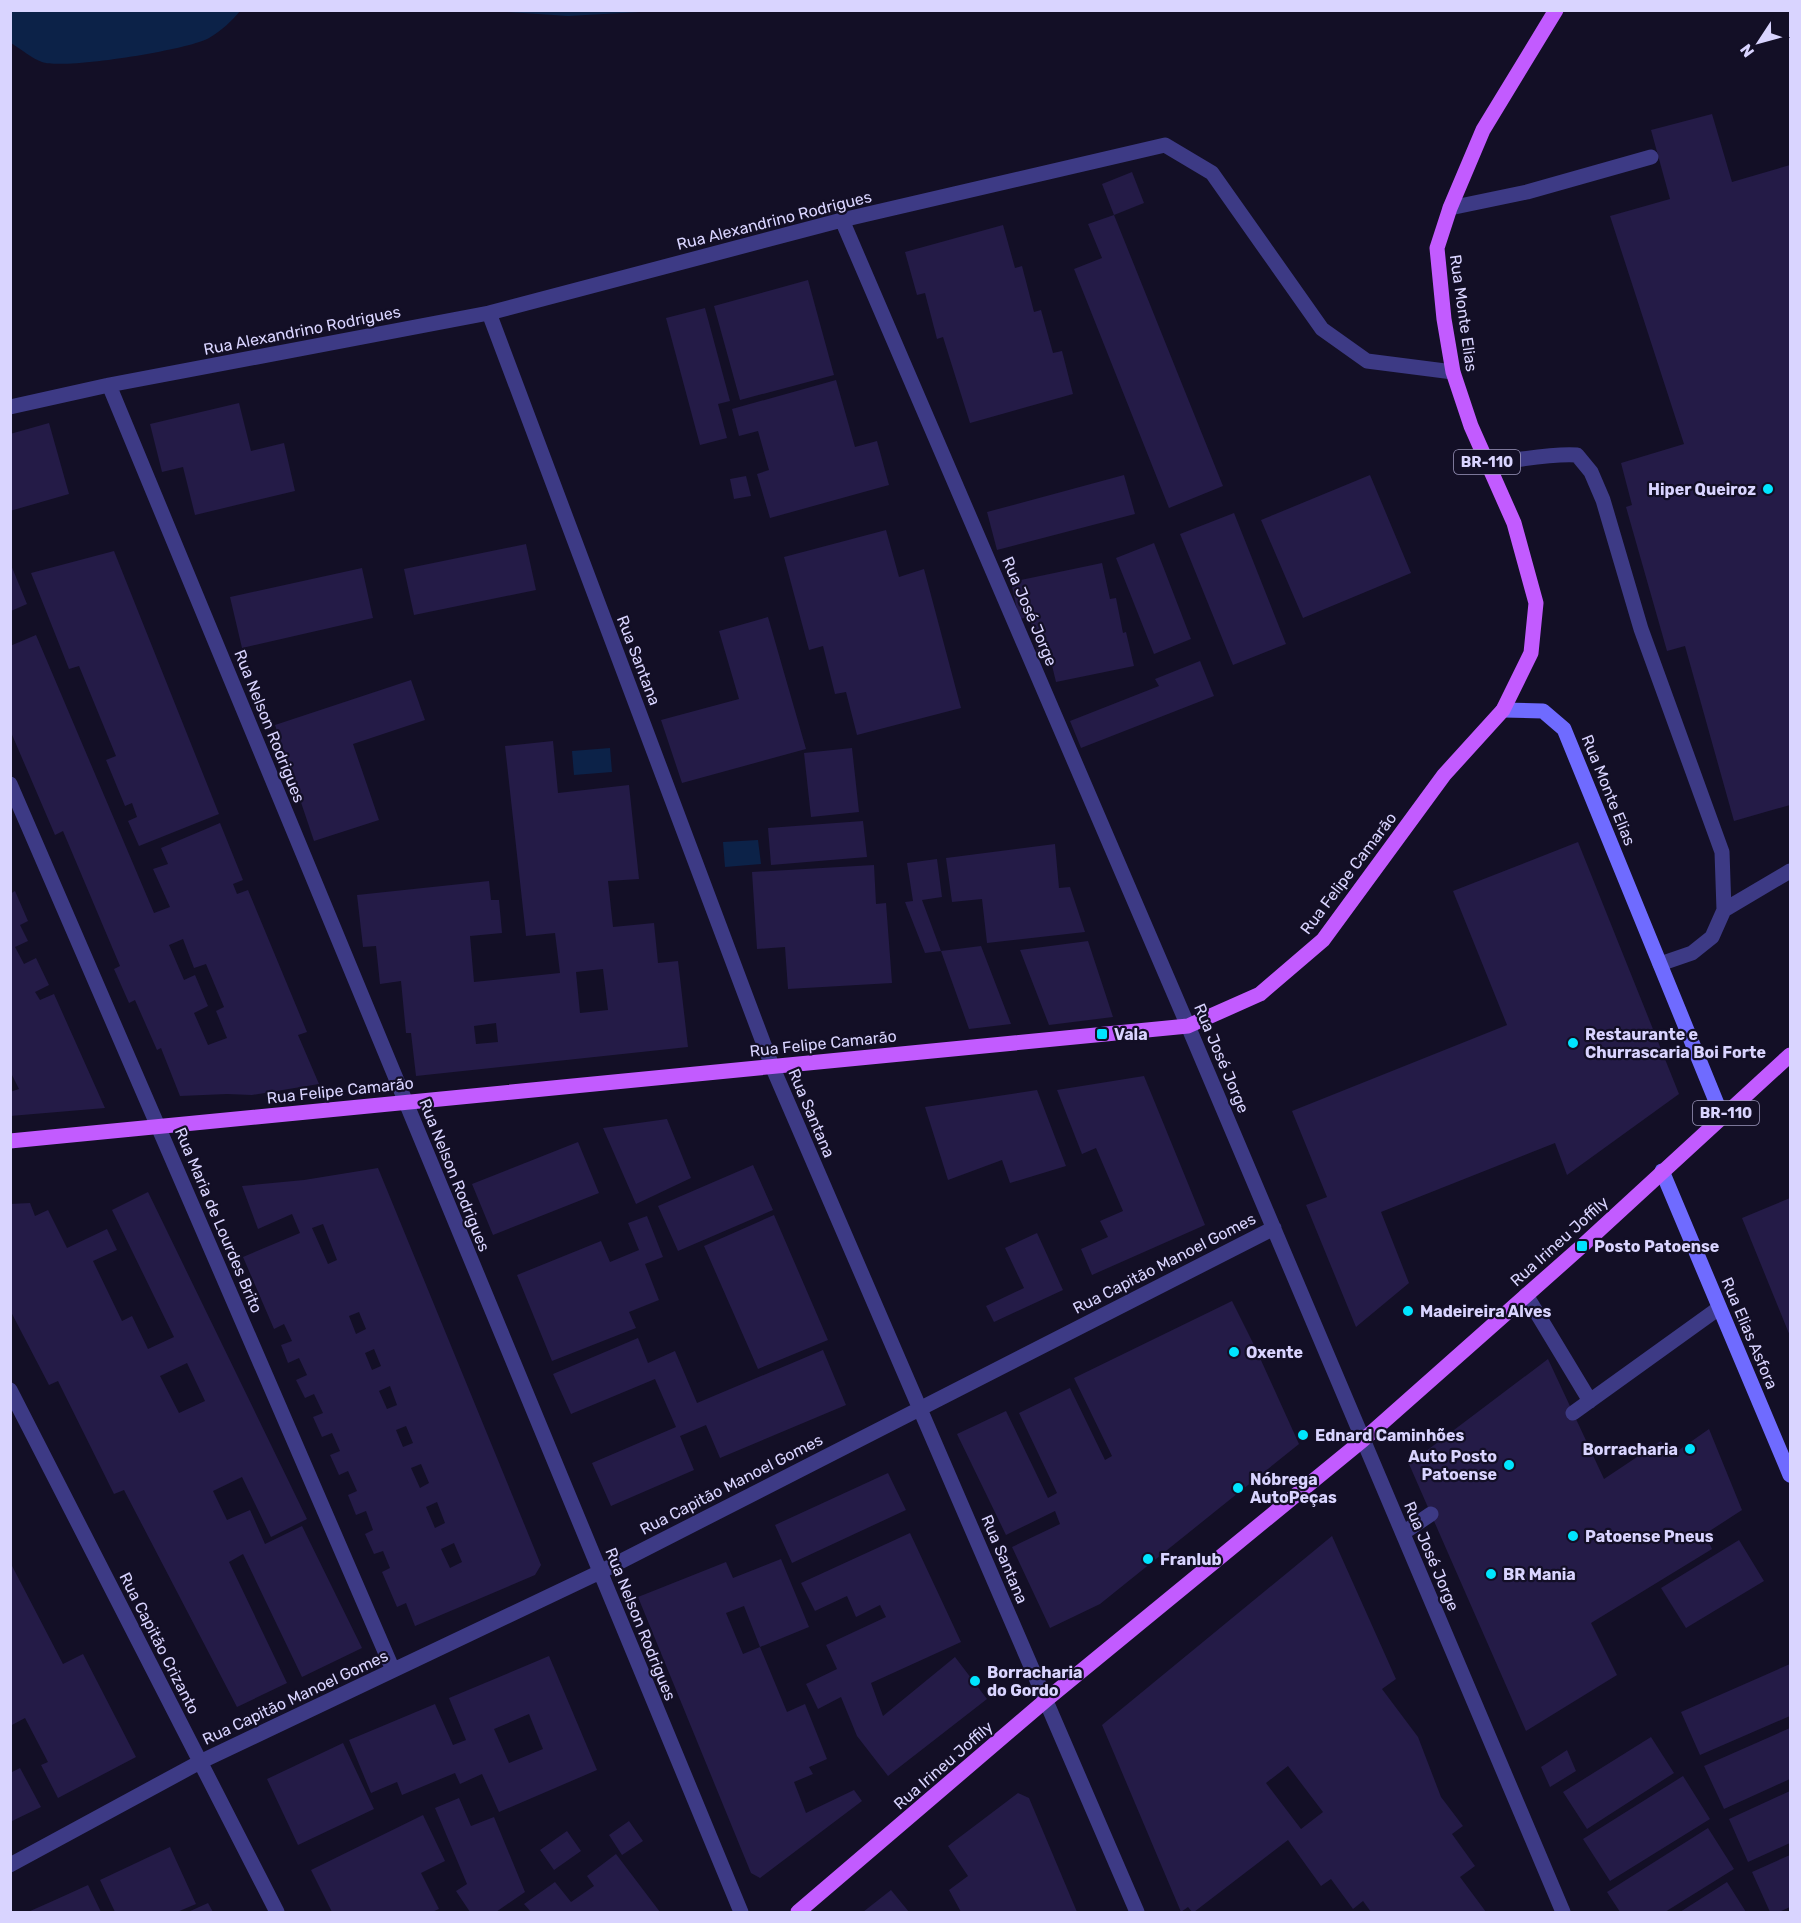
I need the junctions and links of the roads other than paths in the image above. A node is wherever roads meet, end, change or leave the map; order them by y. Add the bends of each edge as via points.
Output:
1 (1555, 12) edge
2 (1651, 157) dead end
3 (1450, 208) junction
4 (842, 220) junction
5 (489, 313) junction
6 (1453, 372) junction
7 (109, 385) junction
8 (10, 407) edge
9 (1488, 463) junction
10 (1503, 710) junction
11 (10, 784) edge
12 (1791, 871) edge
13 (1724, 910) junction
14 (1660, 964) junction
15 (1188, 1026) junction
16 (1791, 1055) edge
17 (772, 1066) junction
18 (405, 1101) junction
19 (1722, 1116) junction
20 (159, 1127) junction
21 (10, 1141) edge
22 (1662, 1171) junction
23 (1274, 1228) junction
24 (1526, 1295) junction
25 (1719, 1308) junction
26 (10, 1390) edge
27 (1590, 1401) junction
28 (920, 1407) junction
29 (1573, 1413) dead end
30 (1363, 1440) junction
31 (1791, 1475) edge
32 (1431, 1514) dead end
33 (1403, 1533) junction
34 (600, 1572) junction
35 (393, 1670) junction
36 (1046, 1700) junction
37 (200, 1762) junction
38 (10, 1865) edge
39 (277, 1912) edge
40 (741, 1912) edge
41 (798, 1912) edge
42 (1137, 1912) edge
43 (1563, 1912) edge

1 - 3 main road, BR-110 via 1483,130
2 - 3 street via 1527,192
3 - 6 main road, Rua Monte Elias / BR-110 via 1437,248
4 - 5 street, Rua Alexandrino Rodrigues
4 - 6 street, Rua Alexandrino Rodrigues via 1165,145 1212,173 1322,329 1367,361
4 - 15 street, Rua José Jorge
5 - 7 street, Rua Alexandrino Rodrigues
5 - 17 street, Rua Santana
6 - 9 main road, Rua Monte Elias / BR-110
7 - 8 street, Rua Alexandrino Rodrigues
7 - 18 street, Rua Nelson Rodrigues
9 - 10 main road, Rua Monte Elias / BR-110 via 1514,523 1536,603 1531,652
9 - 13 street via 1577,454 1591,472 1641,629 1722,852
10 - 14 street, Rua Monte Elias / BR-110 via 1543,711 1564,729
10 - 15 main road, Rua Felipe Camarão via 1444,776 1323,940 1260,994
11 - 20 street, Rua Maria de Lourdes Brito
12 - 13 street
13 - 14 street via 1712,937 1692,953
14 - 19 street, Rua Monte Elias / BR-110
15 - 17 main road, Rua Felipe Camarão
15 - 23 street, Rua José Jorge
16 - 19 main road, Rua Irineu Joffily / BR-110
17 - 18 main road, Rua Felipe Camarão
17 - 28 street, Rua Santana
18 - 20 main road, Rua Felipe Camarão
18 - 34 street, Rua Nelson Rodrigues
19 - 22 main road, Rua Irineu Joffily / BR-110
20 - 21 main road, Rua Felipe Camarão
20 - 35 street, Rua Maria de Lourdes Brito
22 - 24 main road, Rua Irineu Joffily
22 - 25 street, Rua Elias Asfora
23 - 28 street, Rua Capitão Manoel Gomes
23 - 30 street, Rua José Jorge
24 - 27 street
24 - 30 main road, Rua Irineu Joffily
25 - 27 street
25 - 31 street, Rua Elias Asfora
26 - 37 street, Rua Capitão Crizanto
27 - 29 street
28 - 34 street, Rua Capitão Manoel Gomes
28 - 36 street, Rua Santana
30 - 33 street, Rua José Jorge
30 - 36 main road, Rua Irineu Joffily
32 - 33 street
33 - 43 street, Rua José Jorge
34 - 35 street, Rua Capitão Manoel Gomes
34 - 40 street, Rua Nelson Rodrigues
35 - 37 street, Rua Capitão Manoel Gomes
36 - 41 main road, Rua Irineu Joffily
36 - 42 street, Rua Santana
37 - 38 street, Rua Capitão Manoel Gomes
37 - 39 street, Rua Capitão Crizanto

